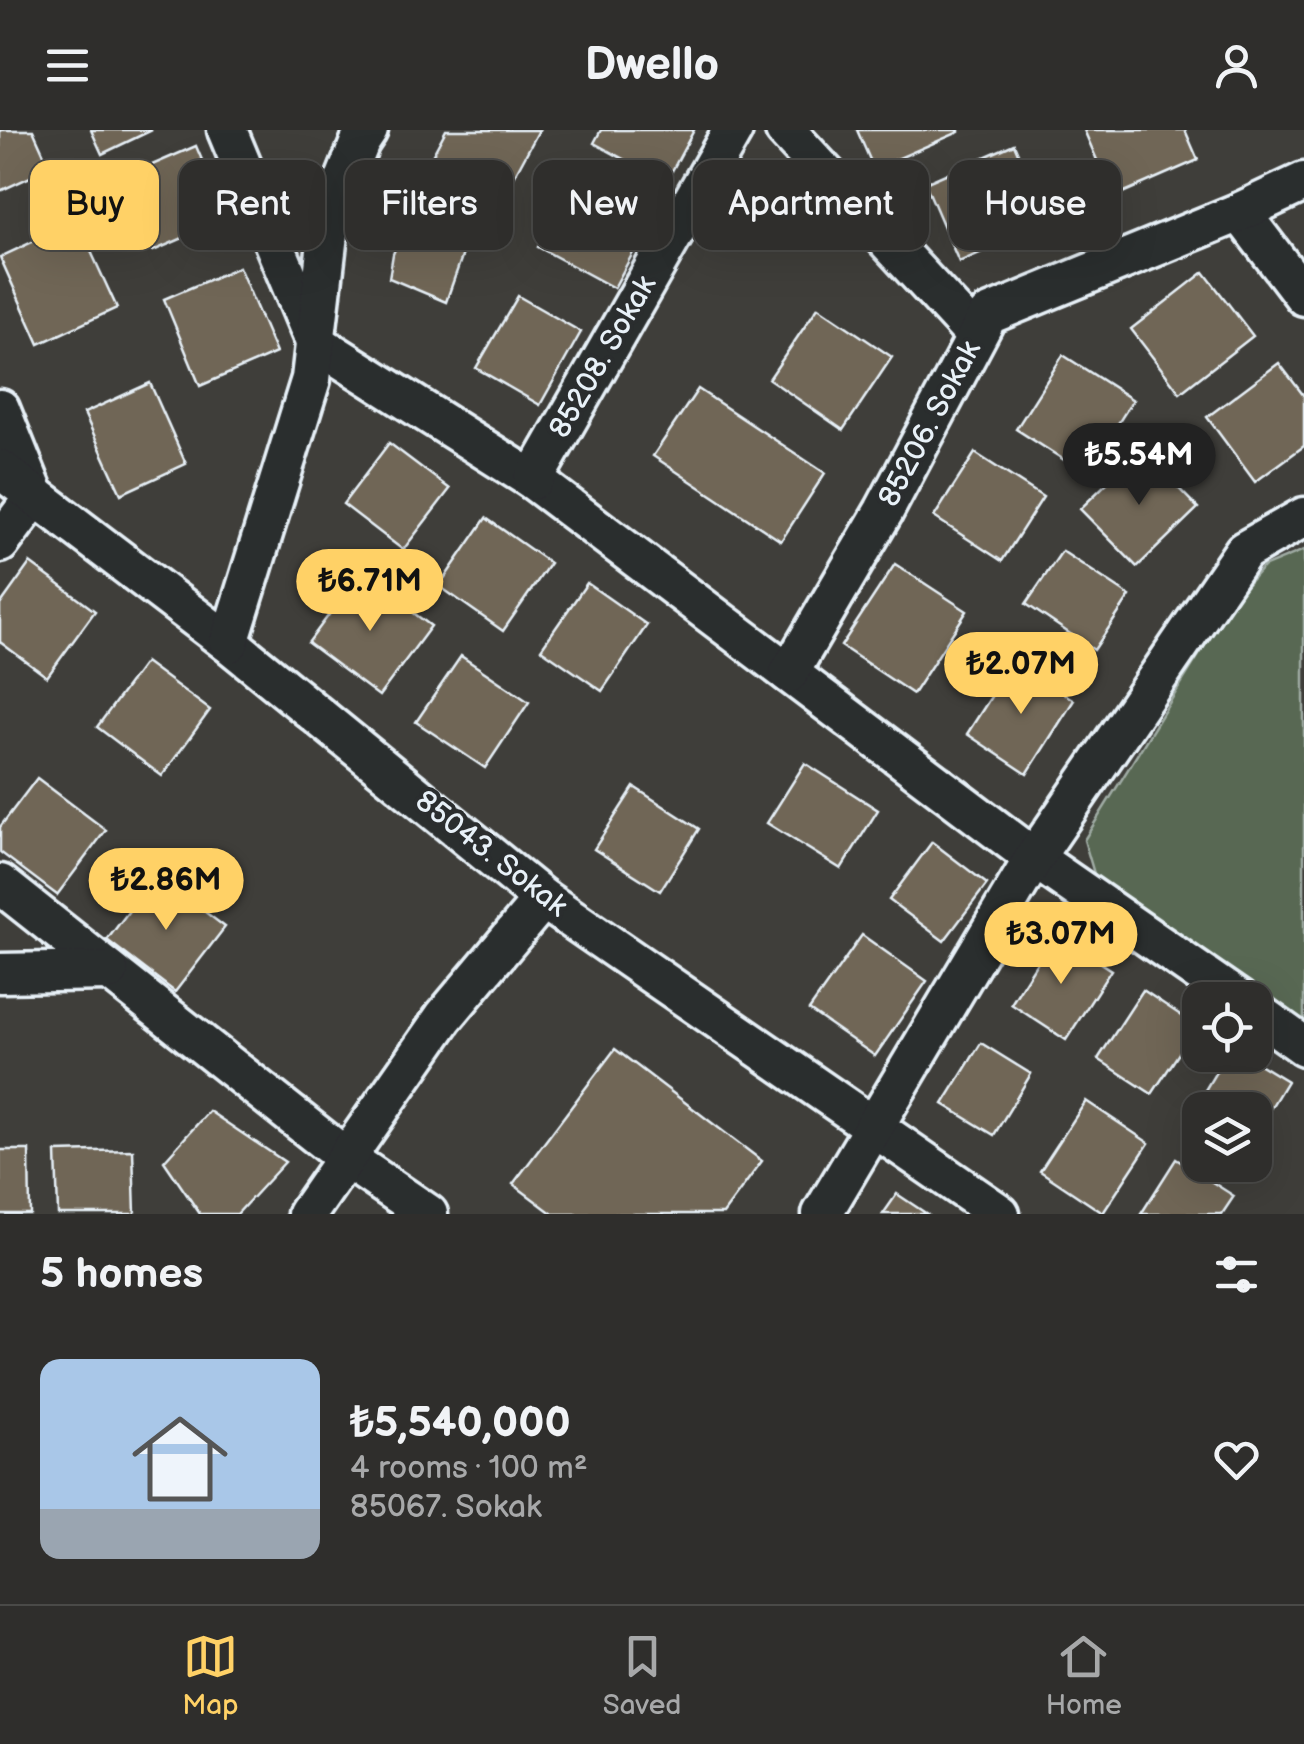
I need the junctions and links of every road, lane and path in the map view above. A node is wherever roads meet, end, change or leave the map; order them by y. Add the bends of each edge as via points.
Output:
1 (227, 130) edge
2 (368, 130) edge
3 (733, 130) edge
4 (785, 130) edge
5 (1304, 182) edge
6 (1240, 212) junction
7 (1304, 296) edge
8 (976, 336) junction
9 (315, 342) junction
10 (0, 408) edge
11 (0, 470) edge
12 (533, 480) junction
13 (36, 496) junction
14 (1304, 516) edge
15 (0, 544) edge
16 (229, 643) junction
17 (789, 673) junction
18 (1034, 858) junction
19 (0, 884) edge
20 (543, 899) junction
21 (110, 971) junction
22 (0, 973) edge
23 (1212, 982) edge
24 (1272, 1024) edge
25 (1304, 1046) edge
26 (874, 1127) junction
27 (346, 1158) junction
28 (307, 1214) edge
29 (428, 1214) edge
30 (822, 1214) edge
31 (1000, 1214) edge

1 - 9 street
2 - 9 street via 330,217
3 - 12 street, 85208. Sokak
4 - 8 street
5 - 6 street, 85206. Sokak
6 - 7 street
6 - 8 street, 85206. Sokak via 988,315
8 - 17 street, 85206. Sokak
9 - 12 street
9 - 16 street via 311,379
10 - 13 street
11 - 13 street, 85043. Sokak
12 - 17 street
13 - 15 street
13 - 16 street, 85043. Sokak
14 - 18 street via 1244,551
16 - 20 street, 85043. Sokak
17 - 18 street
18 - 23 street
18 - 26 street
19 - 21 street
20 - 26 street, 85043. Sokak
20 - 27 street via 444,1017
21 - 22 street
21 - 27 street
24 - 25 street
26 - 30 street
26 - 31 street, 85043. Sokak
27 - 28 street
27 - 29 street

